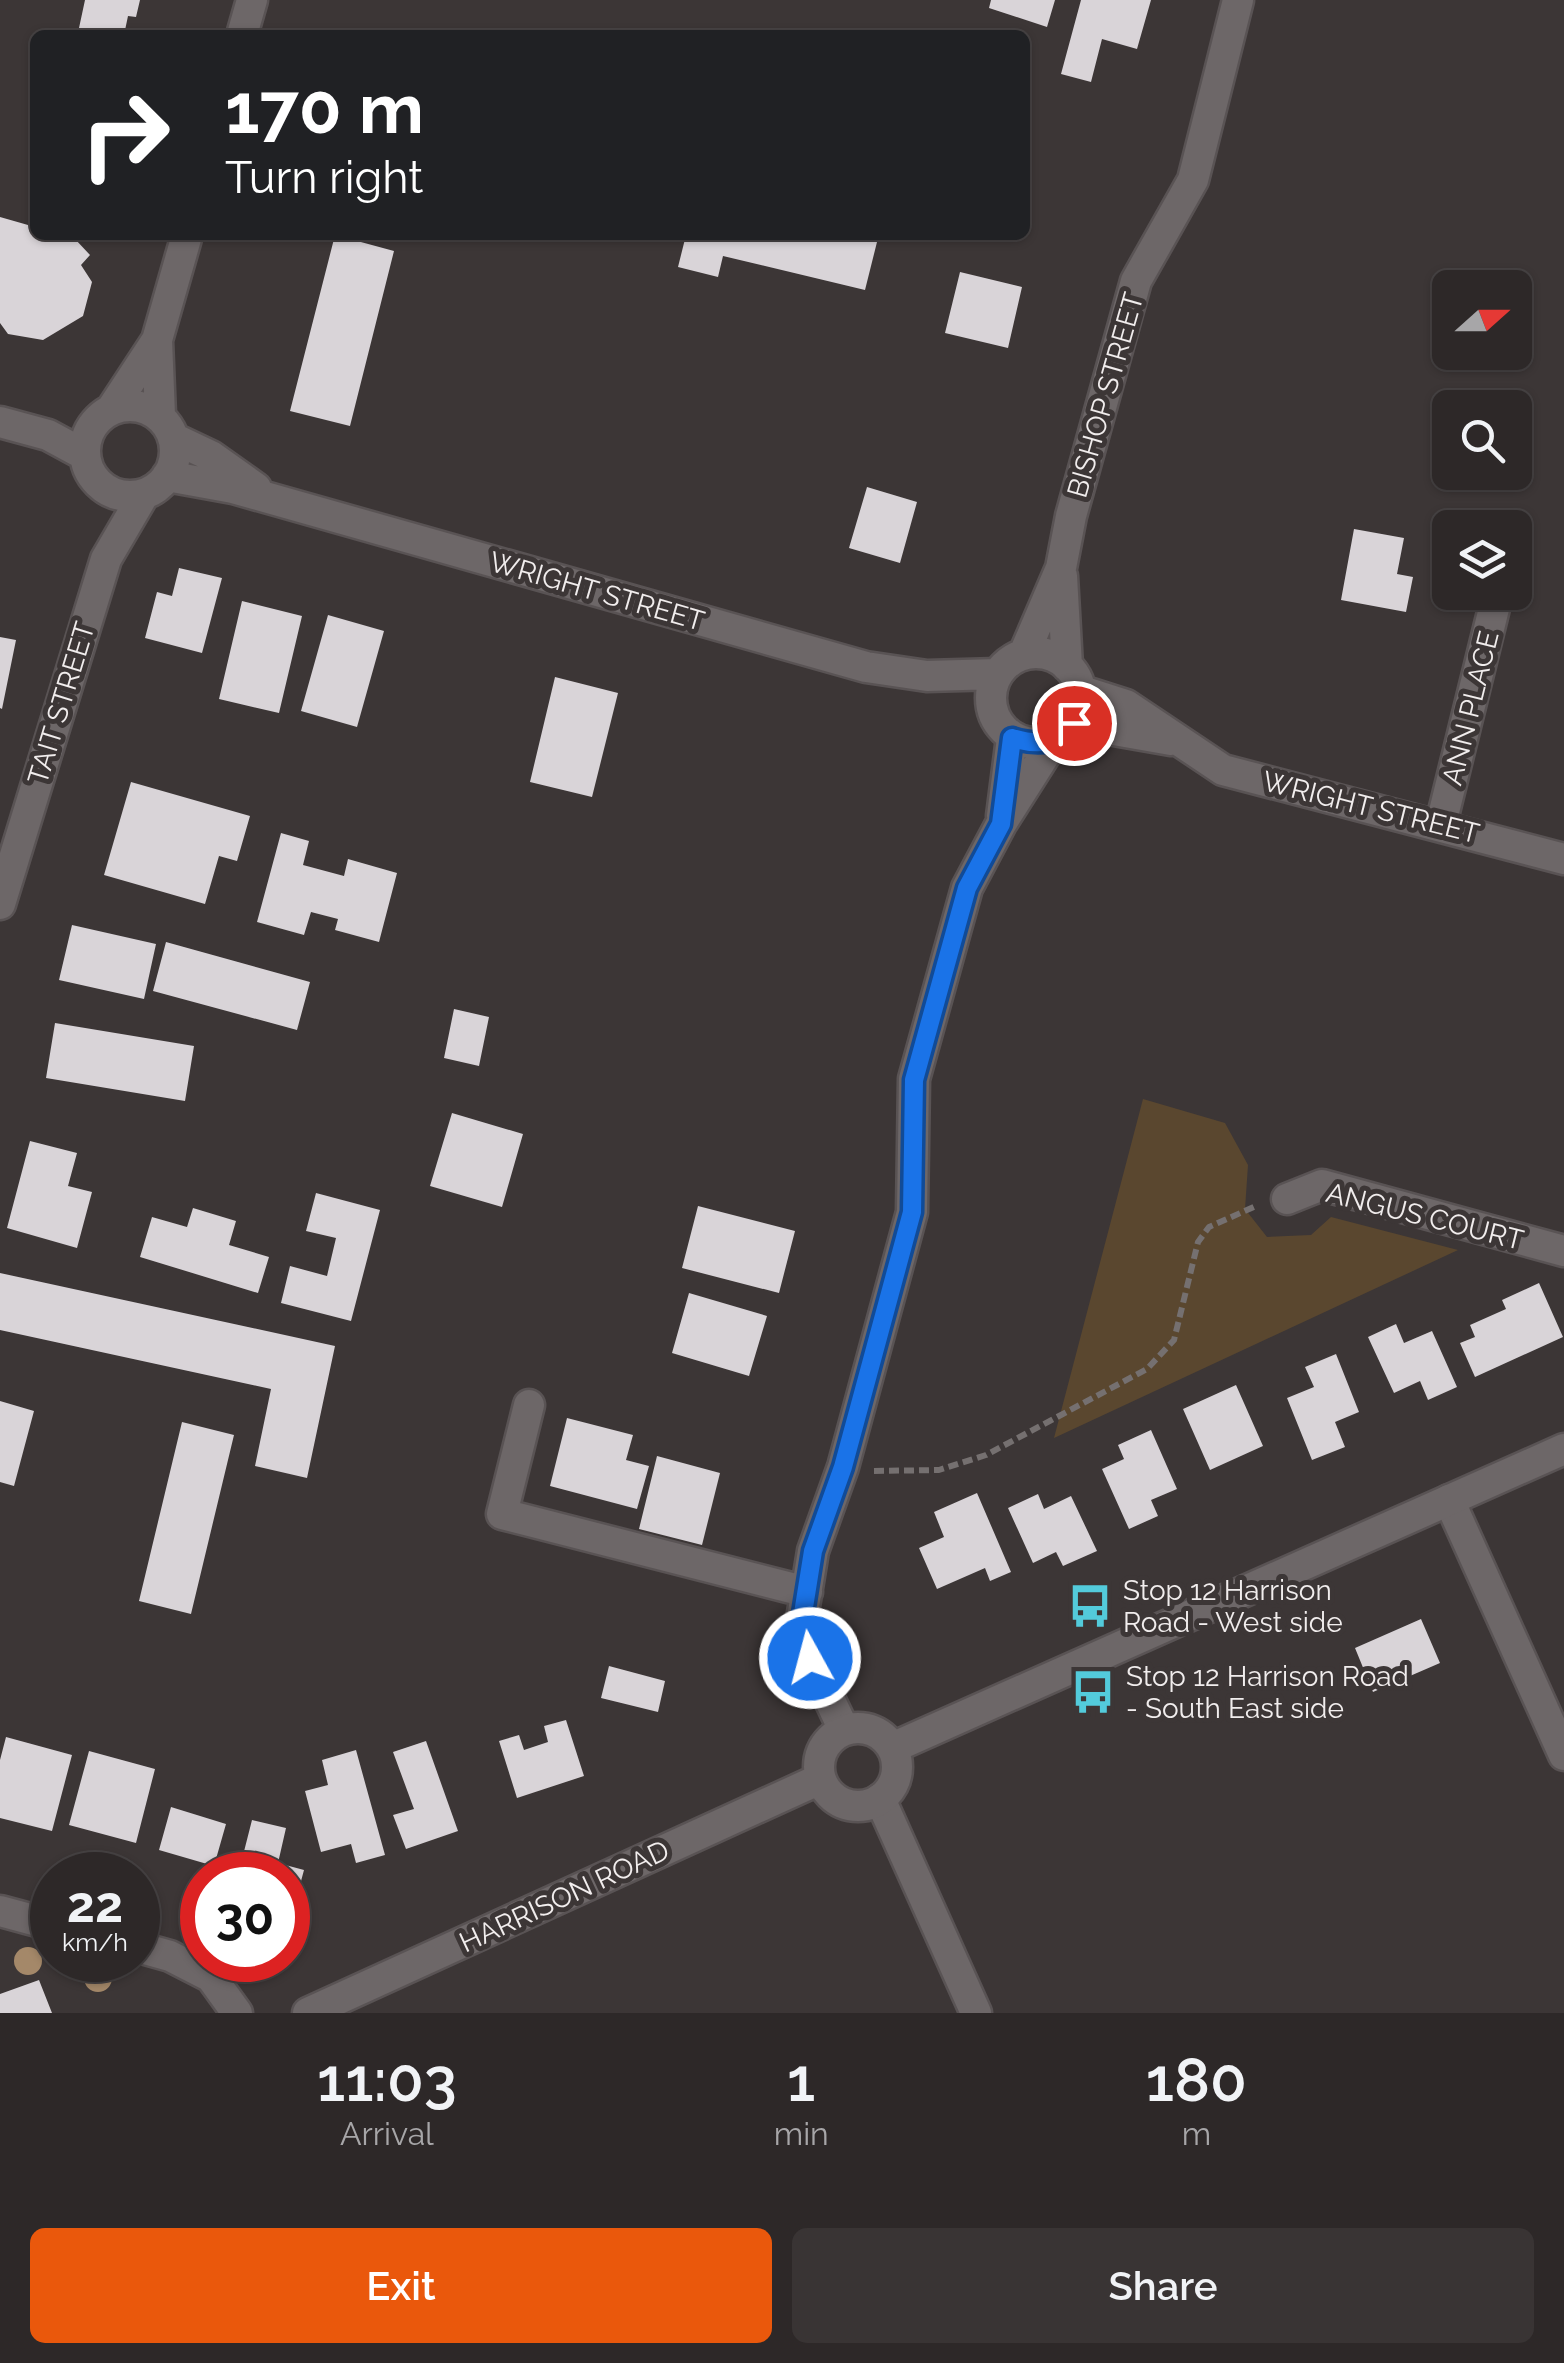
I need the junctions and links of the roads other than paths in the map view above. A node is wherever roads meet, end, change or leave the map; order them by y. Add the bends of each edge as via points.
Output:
1 (252, 0) edge
2 (1238, 0) edge
3 (243, 30) edge
4 (185, 240) edge
5 (158, 340) junction
6 (0, 422) edge
7 (166, 427) junction
8 (96, 431) junction
9 (156, 485) junction
10 (106, 490) junction
11 (268, 498) junction
12 (106, 559) junction
13 (1062, 568) junction
14 (1494, 610) edge
15 (1024, 654) junction
16 (1075, 678) junction
17 (994, 687) junction
18 (1064, 732) junction
19 (1012, 738) junction
20 (1184, 742) junction
21 (1001, 824) junction
22 (1441, 824) junction
23 (1564, 858) edge
24 (0, 904) edge
25 (1286, 1199) road end
26 (1564, 1251) edge
27 (529, 1405) dead end
28 (1564, 1449) edge
29 (1449, 1500) junction
30 (807, 1592) junction
31 (844, 1730) junction
32 (892, 1748) junction
33 (1564, 1755) edge
34 (820, 1780) junction
35 (880, 1799) junction
36 (0, 1911) edge
37 (30, 1919) edge
38 (160, 1954) edge
39 (236, 2013) edge
40 (308, 2013) edge
41 (976, 2013) edge

1 - 3 street
2 - 13 street, BISHOP STREET via 1192,180 1136,281
4 - 5 street
5 - 7 street
5 - 8 street
6 - 8 street via 48,435
7 - 8 street via 140,406 118,406
7 - 9 street via 176,450 172,469
7 - 11 street, WRIGHT STREET
8 - 10 street via 92,476
9 - 10 street via 124,496
9 - 11 street, WRIGHT STREET
9 - 12 street, TAIT STREET
10 - 12 street, TAIT STREET
11 - 17 street, WRIGHT STREET via 866,667
12 - 24 street, TAIT STREET
13 - 15 street, BISHOP STREET
13 - 16 street, BISHOP STREET
14 - 22 street, ANN PLACE
15 - 16 street via 1061,659
15 - 17 street via 1007,662
16 - 18 street via 1081,710
16 - 20 street, WRIGHT STREET
17 - 19 street via 996,722
18 - 19 street via 1032,744
18 - 20 street, WRIGHT STREET
18 - 21 street
19 - 21 street
20 - 22 street, WRIGHT STREET via 1223,770
21 - 30 street via 967,888 914,1080 912,1212 843,1467 813,1551
22 - 23 street, WRIGHT STREET
25 - 26 street, ANGUS COURT via 1322,1185
27 - 30 street via 502,1514
28 - 29 street
29 - 32 street
29 - 33 street
30 - 31 street via 801,1626
31 - 32 street via 871,1730
31 - 34 street via 822,1750
32 - 35 street via 896,1776
34 - 35 street via 845,1804
34 - 40 street, HARRISON ROAD
35 - 41 street
36 - 37 street
38 - 39 street via 212,1977

